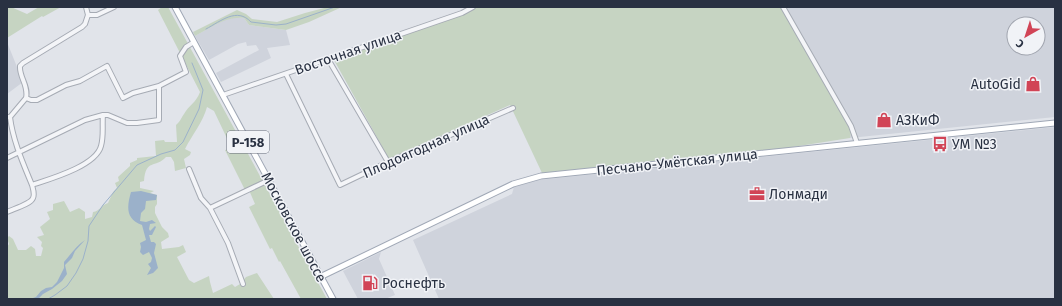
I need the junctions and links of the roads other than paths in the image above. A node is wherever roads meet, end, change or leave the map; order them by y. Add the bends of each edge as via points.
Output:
1 (86, 7) edge
2 (114, 7) edge
3 (175, 7) edge
4 (473, 7) edge
5 (783, 7) edge
6 (467, 8) edge
7 (88, 15) junction
8 (194, 42) junction
9 (328, 58) junction
10 (286, 74) junction
11 (159, 86) junction
12 (223, 96) junction
13 (26, 98) junction
14 (513, 108) dead end
15 (103, 115) junction
16 (9, 117) edge
17 (1055, 123) edge
18 (858, 143) junction
19 (19, 152) junction
20 (7, 158) edge
21 (388, 162) junction
22 (189, 169) dead end
23 (269, 180) junction
24 (32, 185) junction
25 (210, 208) junction
26 (7, 212) edge
27 (320, 277) junction
28 (243, 284) dead end
29 (333, 299) edge

1 - 7 street
2 - 7 street
3 - 8 main road, Московское шоссе / Р-158
4 - 6 street, Восточная улица
5 - 18 street via 851,126
6 - 9 street, Восточная улица via 454,16
7 - 13 street via 82,27 20,66
8 - 11 street via 186,47 180,56 186,72
8 - 12 main road, Московское шоссе / Р-158
9 - 10 street, Восточная улица
9 - 21 street
10 - 12 street, Восточная улица
10 - 21 street, Плодоягодная улица via 340,185
11 - 13 street via 123,98 107,66 37,100
11 - 15 street via 159,120 138,124
12 - 23 main road, Московское шоссе / Р-158
13 - 16 street
14 - 21 street, Плодоягодная улица
15 - 19 street via 85,120
15 - 24 street via 101,147 93,158 76,168
16 - 19 street
17 - 18 main road, Песчано-Умётская улица
18 - 27 main road, Песчано-Умётская улица via 526,179
19 - 20 street
19 - 24 street
22 - 25 street via 201,198
23 - 25 street
23 - 27 main road, Московское шоссе / Р-158
24 - 26 street via 34,193 30,202
25 - 28 street via 228,243
27 - 29 main road, Московское шоссе / Р-158

